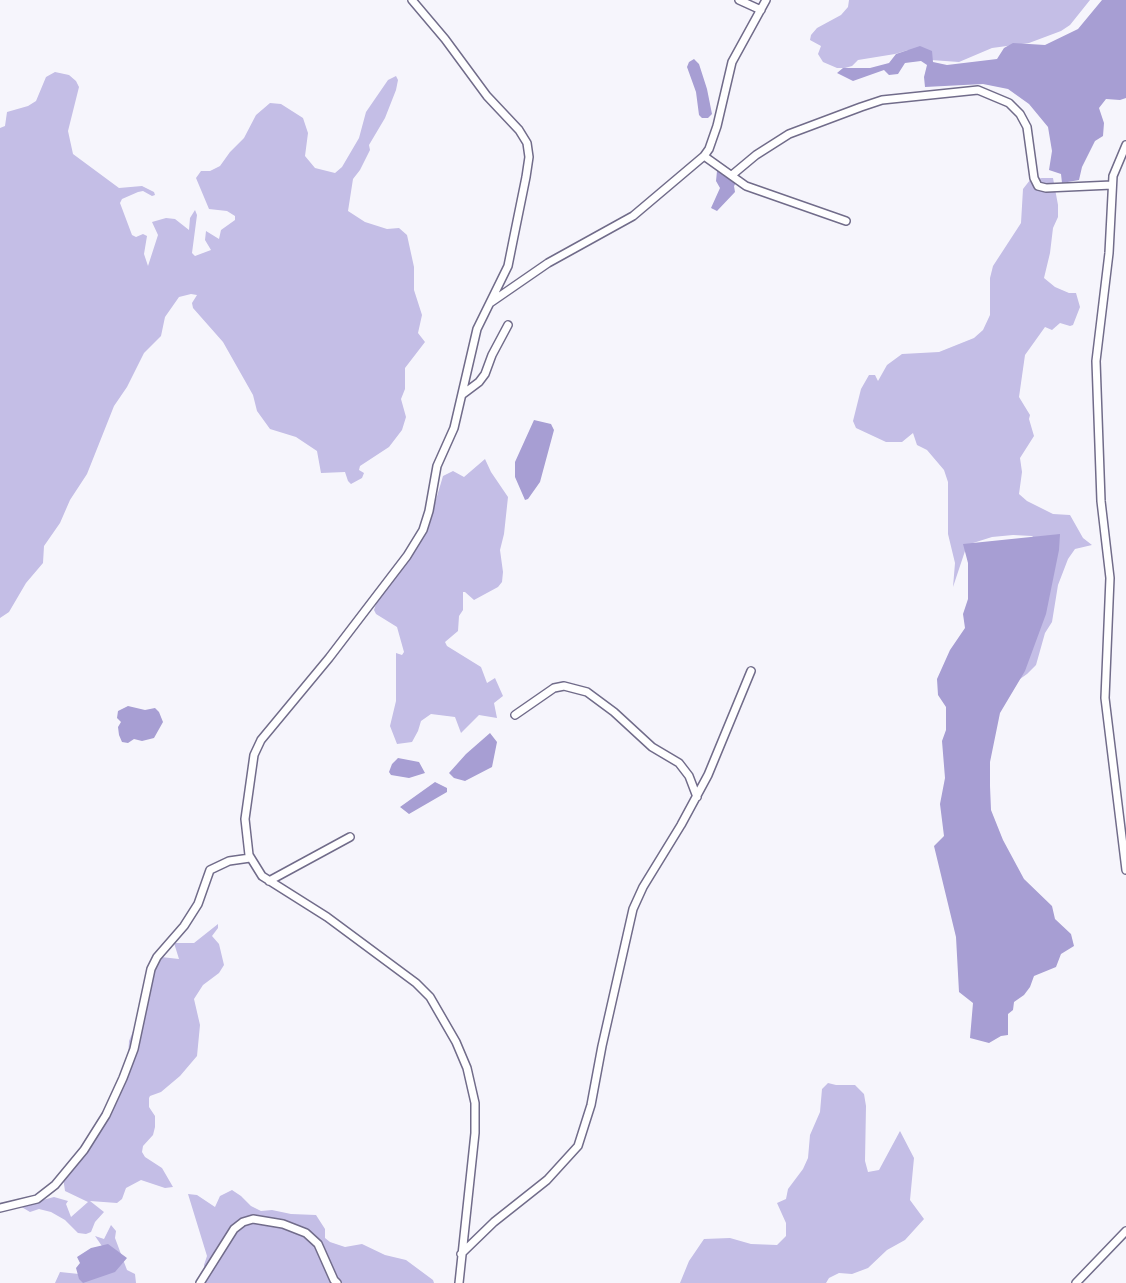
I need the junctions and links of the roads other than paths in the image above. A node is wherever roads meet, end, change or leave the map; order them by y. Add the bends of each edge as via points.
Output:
1 (412, 0) edge
2 (739, 0) edge
3 (766, 0) edge
4 (761, 10) junction
5 (1126, 145) edge
6 (704, 156) junction
7 (732, 176) junction
8 (1112, 185) junction
9 (846, 221) dead end
10 (488, 304) junction
11 (508, 325) dead end
12 (463, 395) junction
13 (751, 671) dead end
14 (515, 715) dead end
15 (697, 797) junction
16 (350, 837) dead end
17 (250, 858) junction
18 (1126, 870) edge
19 (269, 881) junction
20 (0, 1208) edge
21 (1126, 1231) edge
22 (460, 1255) junction
23 (200, 1283) edge
24 (337, 1283) edge
25 (458, 1283) edge
26 (1076, 1283) edge

1 - 10 street via 527,143 526,177 508,266
2 - 4 street
3 - 4 street
4 - 6 street via 732,62 717,126
5 - 8 street
6 - 7 street
6 - 10 street via 633,216 548,263
7 - 8 street via 789,134 861,107 882,100 978,90 1009,103 1020,114 1027,127 1038,186
7 - 9 street via 746,186
8 - 18 street via 1096,403 1110,578 1105,698
10 - 12 street via 472,349
11 - 12 street via 485,374
12 - 17 street via 437,466 423,530 254,755 245,819
13 - 15 street
14 - 15 street via 554,688 587,692 652,747 679,763
15 - 22 street via 633,909 578,1146 547,1180
16 - 19 street
17 - 19 street
17 - 20 street via 210,870 198,904 157,957 134,1049 106,1115 84,1150 37,1199
19 - 22 street via 416,983 430,997 456,1042 475,1103
21 - 26 street
22 - 25 street
23 - 24 street via 234,1229 253,1219 306,1233 317,1244

